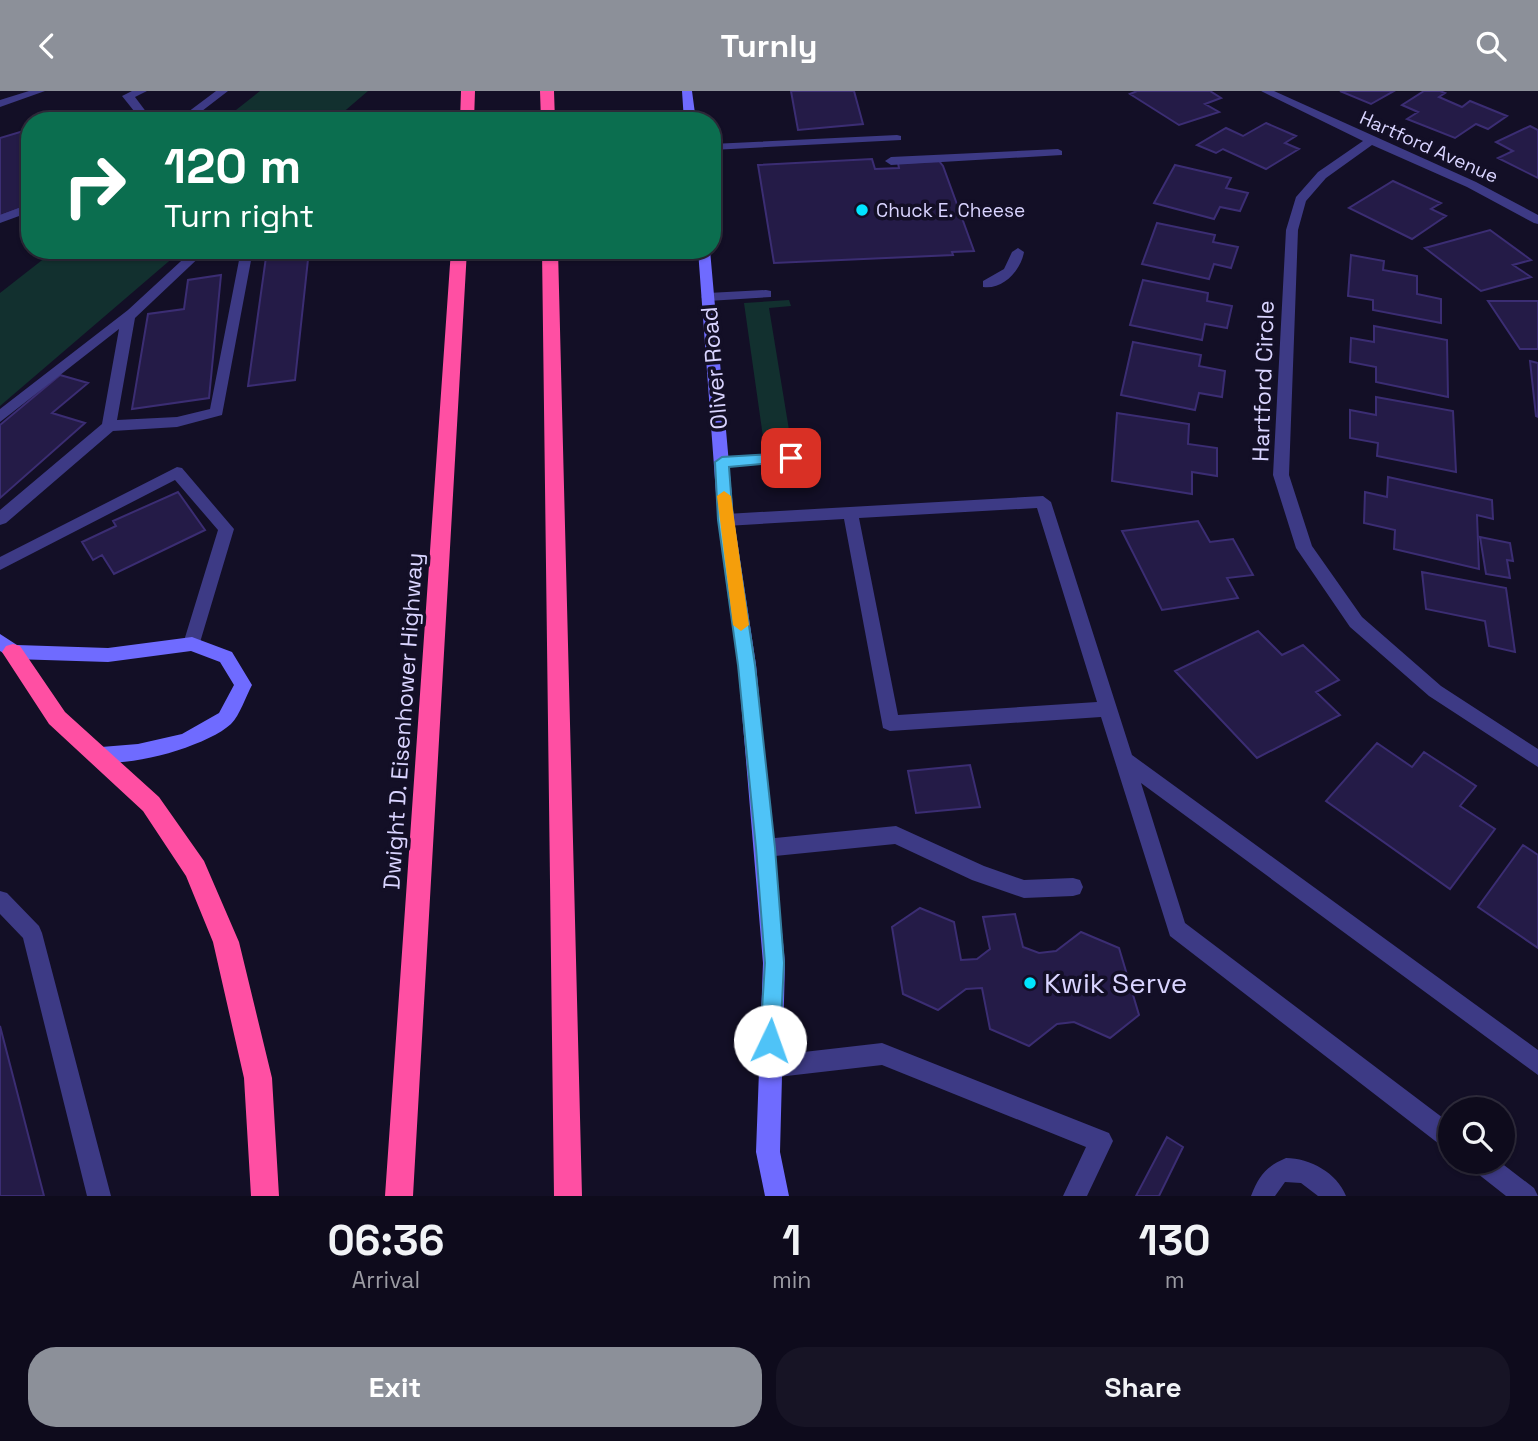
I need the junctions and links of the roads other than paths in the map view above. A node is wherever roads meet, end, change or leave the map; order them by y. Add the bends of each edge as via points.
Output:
1 (40, 91) edge
2 (142, 91) edge
3 (223, 91) edge
4 (468, 91) edge
5 (547, 91) edge
6 (687, 91) edge
7 (1266, 91) edge
8 (0, 104) edge
9 (141, 112) edge
10 (194, 112) edge
11 (467, 112) edge
12 (548, 112) edge
13 (689, 112) edge
14 (897, 138) dead end
15 (1373, 140) junction
16 (721, 147) edge
17 (1058, 153) dead end
18 (891, 161) dead end
19 (21, 211) edge
20 (0, 219) edge
21 (1538, 220) edge
22 (1018, 251) dead end
23 (191, 259) edge
24 (245, 259) edge
25 (458, 259) edge
26 (550, 259) edge
27 (705, 259) edge
28 (988, 284) dead end
29 (766, 294) dead end
30 (708, 297) junction
31 (131, 313) junction
32 (0, 418) edge
33 (109, 426) junction
34 (791, 458) dead end
35 (722, 462) junction
36 (850, 512) junction
37 (0, 519) edge
38 (726, 520) junction
39 (0, 564) edge
40 (192, 644) junction
41 (6, 646) edge
42 (1107, 709) junction
43 (96, 754) junction
44 (1124, 759) junction
45 (1538, 759) edge
46 (765, 848) junction
47 (1073, 887) dead end
48 (0, 899) edge
49 (1538, 1064) edge
50 (769, 1067) junction
51 (1438, 1129) edge
52 (1497, 1174) edge
53 (99, 1196) edge
54 (265, 1196) edge
55 (399, 1196) edge
56 (568, 1196) edge
57 (777, 1196) edge
58 (1075, 1196) edge
59 (1263, 1196) edge
60 (1334, 1196) edge
61 (1526, 1196) edge

1 - 8 street
2 - 9 street via 128,96
3 - 10 street
4 - 11 highway
5 - 12 highway
6 - 13 main road
7 - 15 street, Hartford Avenue
14 - 16 street
15 - 21 street, Hartford Avenue via 1438,167
15 - 45 street, Hartford Circle via 1322,175 1300,200 1292,230 1281,475 1304,548 1356,622 1435,691
17 - 18 street
19 - 20 street
22 - 28 street via 1007,276
23 - 31 street
24 - 33 street via 216,412 177,422
25 - 55 highway, Dwight D. Eisenhower Highway
26 - 56 highway
27 - 30 main road, Oliver Road
29 - 30 street
30 - 35 main road, Oliver Road
31 - 32 street
31 - 33 street
33 - 37 street
34 - 35 street
35 - 38 main road, Oliver Road
36 - 38 street
36 - 42 street via 1043,502
36 - 42 street via 890,723
38 - 46 main road, Oliver Road via 747,665
39 - 40 street via 177,472 226,529
40 - 41 main road via 108,655
40 - 43 main road via 226,657 243,685 225,718 186,741 138,752
41 - 43 highway via 57,718
42 - 44 street
43 - 54 highway via 151,804 195,869 226,942 257,1078
44 - 49 street
44 - 51 street via 1177,929
46 - 47 street via 896,835 1024,889
46 - 50 main road, Oliver Road via 774,963
48 - 53 street via 32,933
50 - 57 main road, Oliver Road via 768,1152
50 - 58 street via 881,1054 1101,1141
52 - 61 street
59 - 60 street via 1266,1183 1280,1171 1293,1168 1311,1175

